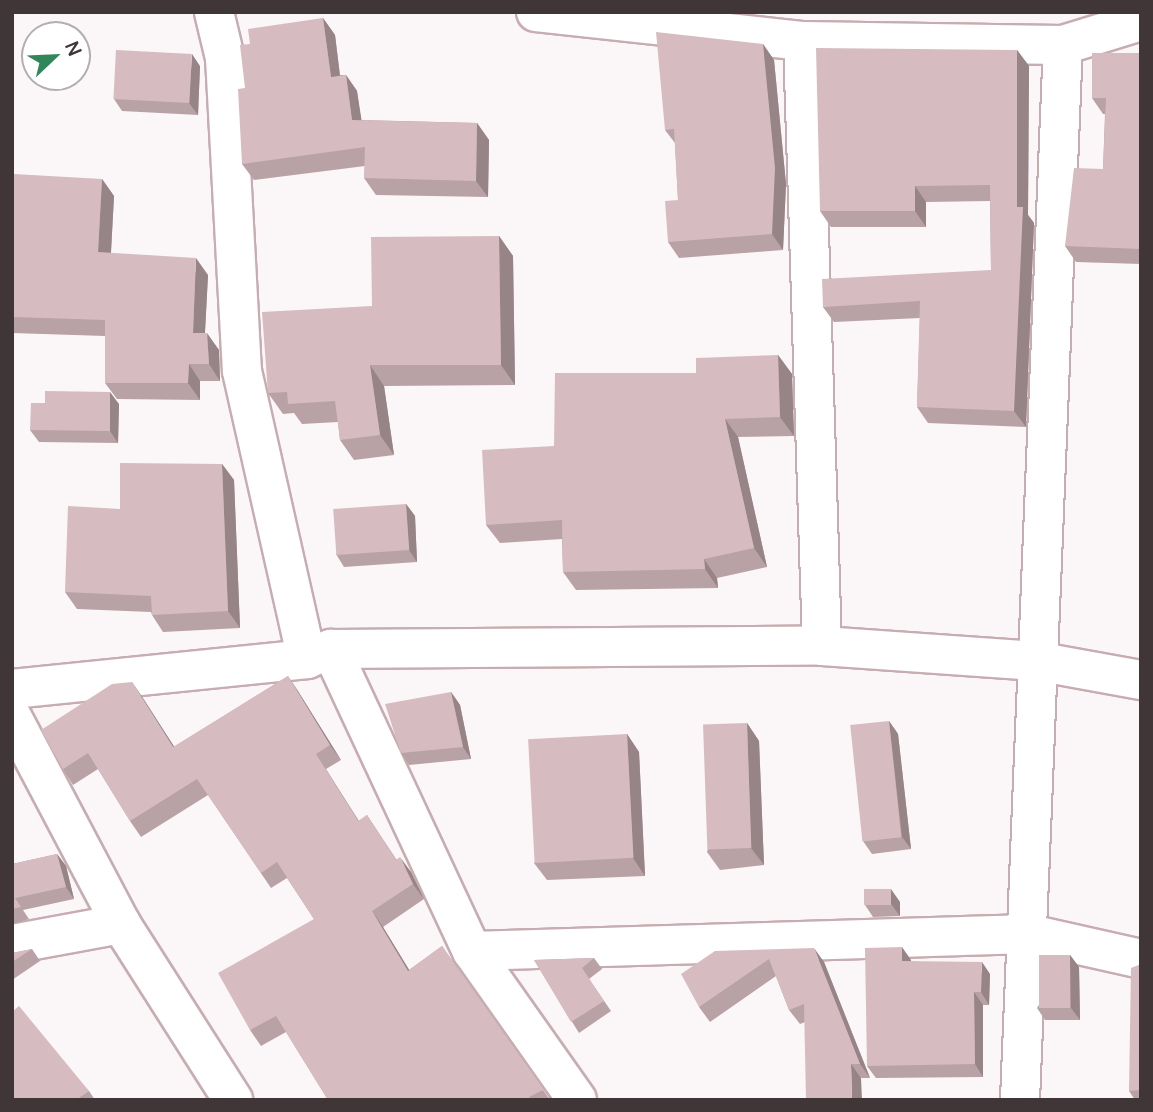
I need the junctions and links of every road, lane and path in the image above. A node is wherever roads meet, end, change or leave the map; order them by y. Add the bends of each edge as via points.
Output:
1 (214, 12) edge
2 (536, 12) edge
3 (1141, 21) edge
4 (803, 41) junction
5 (1063, 46) junction
6 (822, 646) junction
7 (319, 654) junction
8 (1035, 661) junction
9 (1141, 680) edge
10 (12, 689) edge
11 (12, 717) edge
12 (121, 924) junction
13 (1030, 934) junction
14 (12, 944) edge
15 (472, 951) junction
16 (1141, 959) edge
17 (233, 1100) edge
18 (577, 1100) edge
19 (1020, 1100) edge

1 - 7 street via 225,58 242,371
2 - 4 street
3 - 5 street
4 - 5 street
4 - 6 street
5 - 8 street
6 - 7 street
6 - 8 street
7 - 10 street
7 - 15 street
8 - 9 street
8 - 13 street
11 - 12 street
12 - 14 street
12 - 17 street
13 - 15 street
13 - 16 street
13 - 19 street
15 - 18 street

